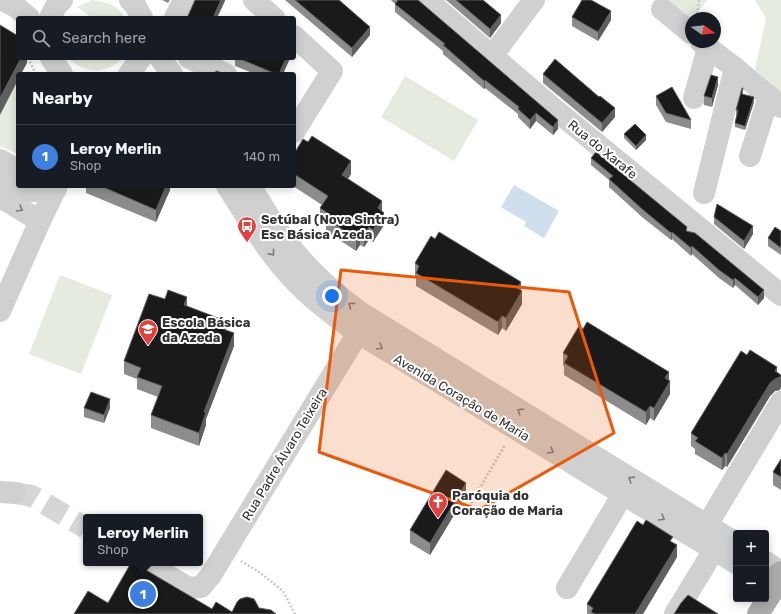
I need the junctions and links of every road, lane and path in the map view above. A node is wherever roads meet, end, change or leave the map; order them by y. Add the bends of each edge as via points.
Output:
1 (3, 0) edge
2 (130, 0) edge
3 (184, 0) edge
4 (254, 0) edge
5 (427, 0) edge
6 (534, 0) edge
7 (699, 0) edge
8 (662, 9) dead end
9 (698, 12) edge
10 (27, 16) edge
11 (141, 16) edge
12 (177, 16) edge
13 (272, 16) edge
14 (685, 28) edge
15 (296, 38) edge
16 (703, 48) edge
17 (708, 48) edge
18 (492, 56) junction
19 (29, 60) edge
20 (140, 60) edge
21 (162, 60) edge
22 (194, 60) edge
23 (735, 68) junction
24 (35, 72) edge
25 (131, 72) edge
26 (170, 72) edge
27 (222, 72) edge
28 (694, 98) dead end
29 (775, 102) edge
30 (301, 106) edge
31 (296, 125) edge
32 (750, 156) dead end
33 (9, 168) edge
34 (16, 180) edge
35 (21, 188) edge
36 (49, 188) edge
37 (55, 188) edge
38 (228, 188) edge
39 (256, 189) edge
40 (704, 193) dead end
41 (0, 197) edge
42 (40, 221) junction
43 (19, 268) junction
44 (0, 278) edge
45 (781, 295) edge
46 (0, 311) edge
47 (358, 333) junction
48 (781, 402) edge
49 (505, 444) dead end
50 (623, 494) junction
51 (467, 510) dead end
52 (707, 525) junction
53 (733, 541) edge
54 (714, 550) junction
55 (224, 552) junction
56 (733, 562) edge
57 (151, 566) edge
58 (768, 566) edge
59 (776, 583) edge
60 (567, 588) dead end
61 (295, 614) edge
62 (675, 614) edge
63 (758, 614) edge

1 - 10 street
2 - 11 street
3 - 12 street
4 - 13 street
5 - 18 street, Rua do Xarafe
6 - 18 street
7 - 9 path
8 - 14 street
15 - 30 street via 332,70
16 - 28 street
17 - 23 street
18 - 45 street, Rua do Xarafe
19 - 24 path
20 - 25 street
21 - 26 street
22 - 27 street
23 - 29 street
23 - 40 street
29 - 32 street
30 - 31 street
33 - 34 street
35 - 36 street via 23,192
37 - 42 street
38 -> 47 street, Avenida Coração de Maria via 266,247 292,279 319,304
52 -> 39 street, Avenida Coração de Maria via 361,313 333,292 309,269 285,240
41 -> 42 street
42 - 43 street
43 - 44 street
43 - 46 street
47 -> 50 street, Avenida Coração de Maria
47 - 55 street, Rua Padre Álvaro Teixeira
48 - 52 street
49 - 51 path
50 -> 54 street, Avenida Coração de Maria
50 - 60 street
52 - 53 street, Avenida Coração de Maria
54 - 56 street, Avenida Coração de Maria
54 - 62 street
55 - 57 street, Rua Padre Álvaro Teixeira via 201,587 190,588
55 - 61 path via 259,572 283,591
58 - 59 street
59 - 63 main road

